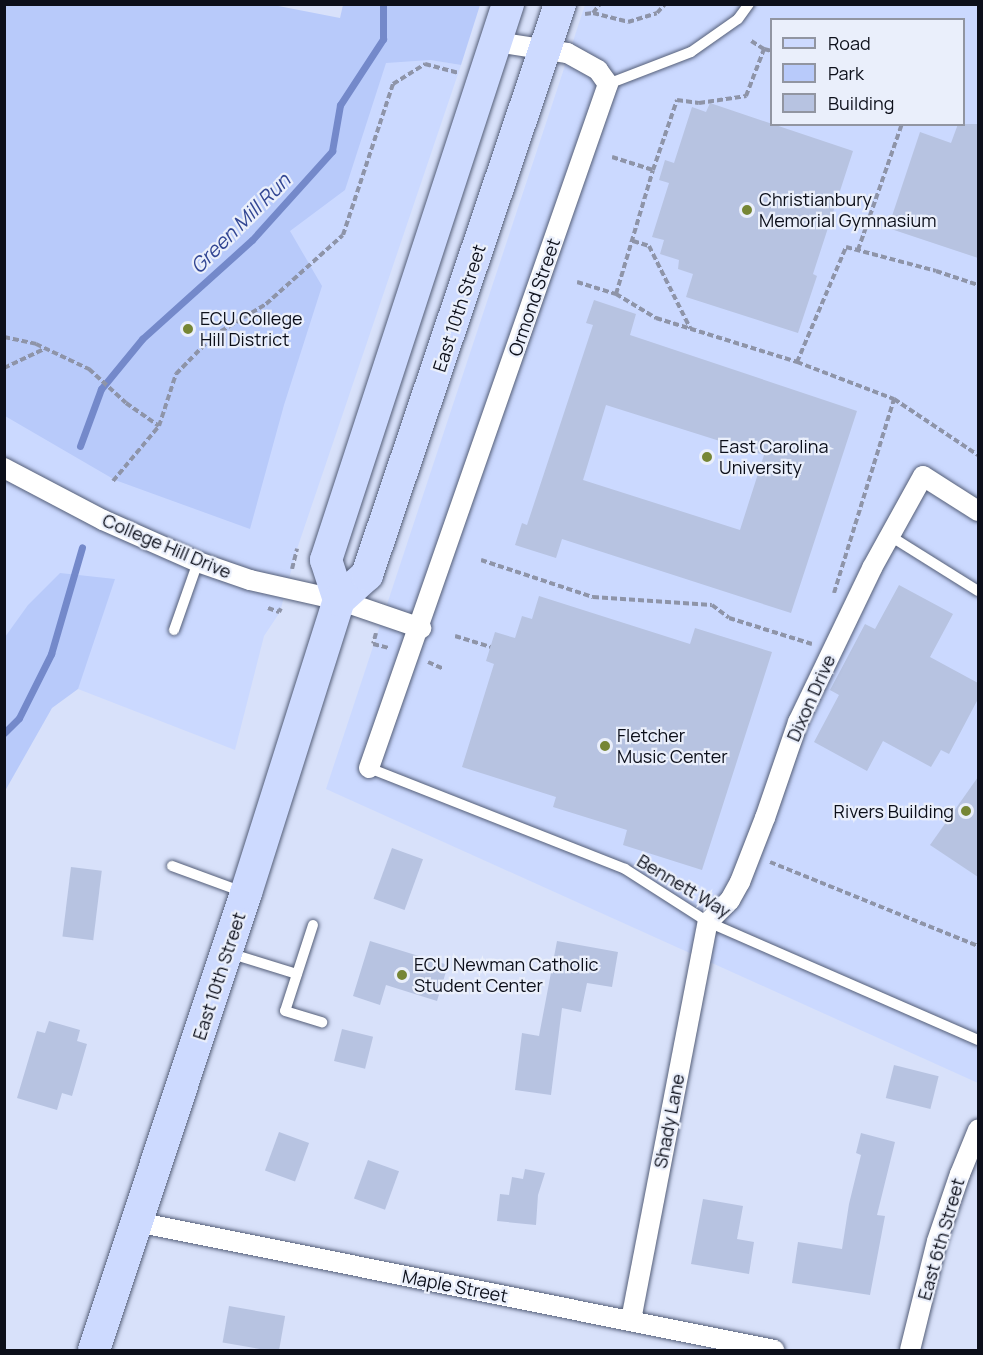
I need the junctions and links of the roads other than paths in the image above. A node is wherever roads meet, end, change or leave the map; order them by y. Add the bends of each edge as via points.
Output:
1 (508, 4) edge
2 (749, 4) edge
3 (572, 9) edge
4 (496, 42) junction
5 (545, 49) junction
6 (609, 84) junction
7 (4, 468) edge
8 (978, 512) edge
9 (890, 536) junction
10 (198, 562) junction
11 (978, 591) edge
12 (339, 600) junction
13 (421, 628) junction
14 (174, 630) dead end
15 (369, 768) joint
16 (172, 866) dead end
17 (246, 893) junction
18 (708, 922) junction
19 (313, 925) dead end
20 (226, 952) junction
21 (297, 974) junction
22 (322, 1022) dead end
23 (978, 1040) edge
24 (978, 1130) edge
25 (137, 1222) junction
26 (631, 1320) junction
27 (94, 1350) edge
28 (774, 1350) edge
29 (910, 1350) edge

1 - 4 main road
2 - 6 lane via 738,19 691,52
3 - 5 main road, East 10th Street
4 - 5 street
4 - 12 main road via 326,560
5 - 6 street via 584,61
5 - 12 main road, East 10th Street via 367,575
6 - 13 street, Ormond Street
7 - 10 street, College Hill Drive via 103,520
8 - 9 street, Dixon Drive via 923,476
9 - 11 lane
9 - 18 street, Dixon Drive via 798,722 740,882 730,900
10 - 12 street, College Hill Drive via 250,580
10 - 14 lane
12 - 13 street
12 - 17 main road, East 10th Street
13 - 15 street, Ormond Street
15 - 18 lane, Bennett Way via 626,869
16 - 17 lane
17 - 20 main road, East 10th Street
18 - 23 lane, Bennett Way
18 - 26 street, Shady Lane
19 - 21 lane
20 - 21 lane
20 - 25 main road, East 10th Street
21 - 22 lane via 285,1011
24 - 29 street, East 6th Street via 937,1241
25 - 26 street, Maple Street
25 - 27 main road, East 10th Street
26 - 28 street, Maple Street

